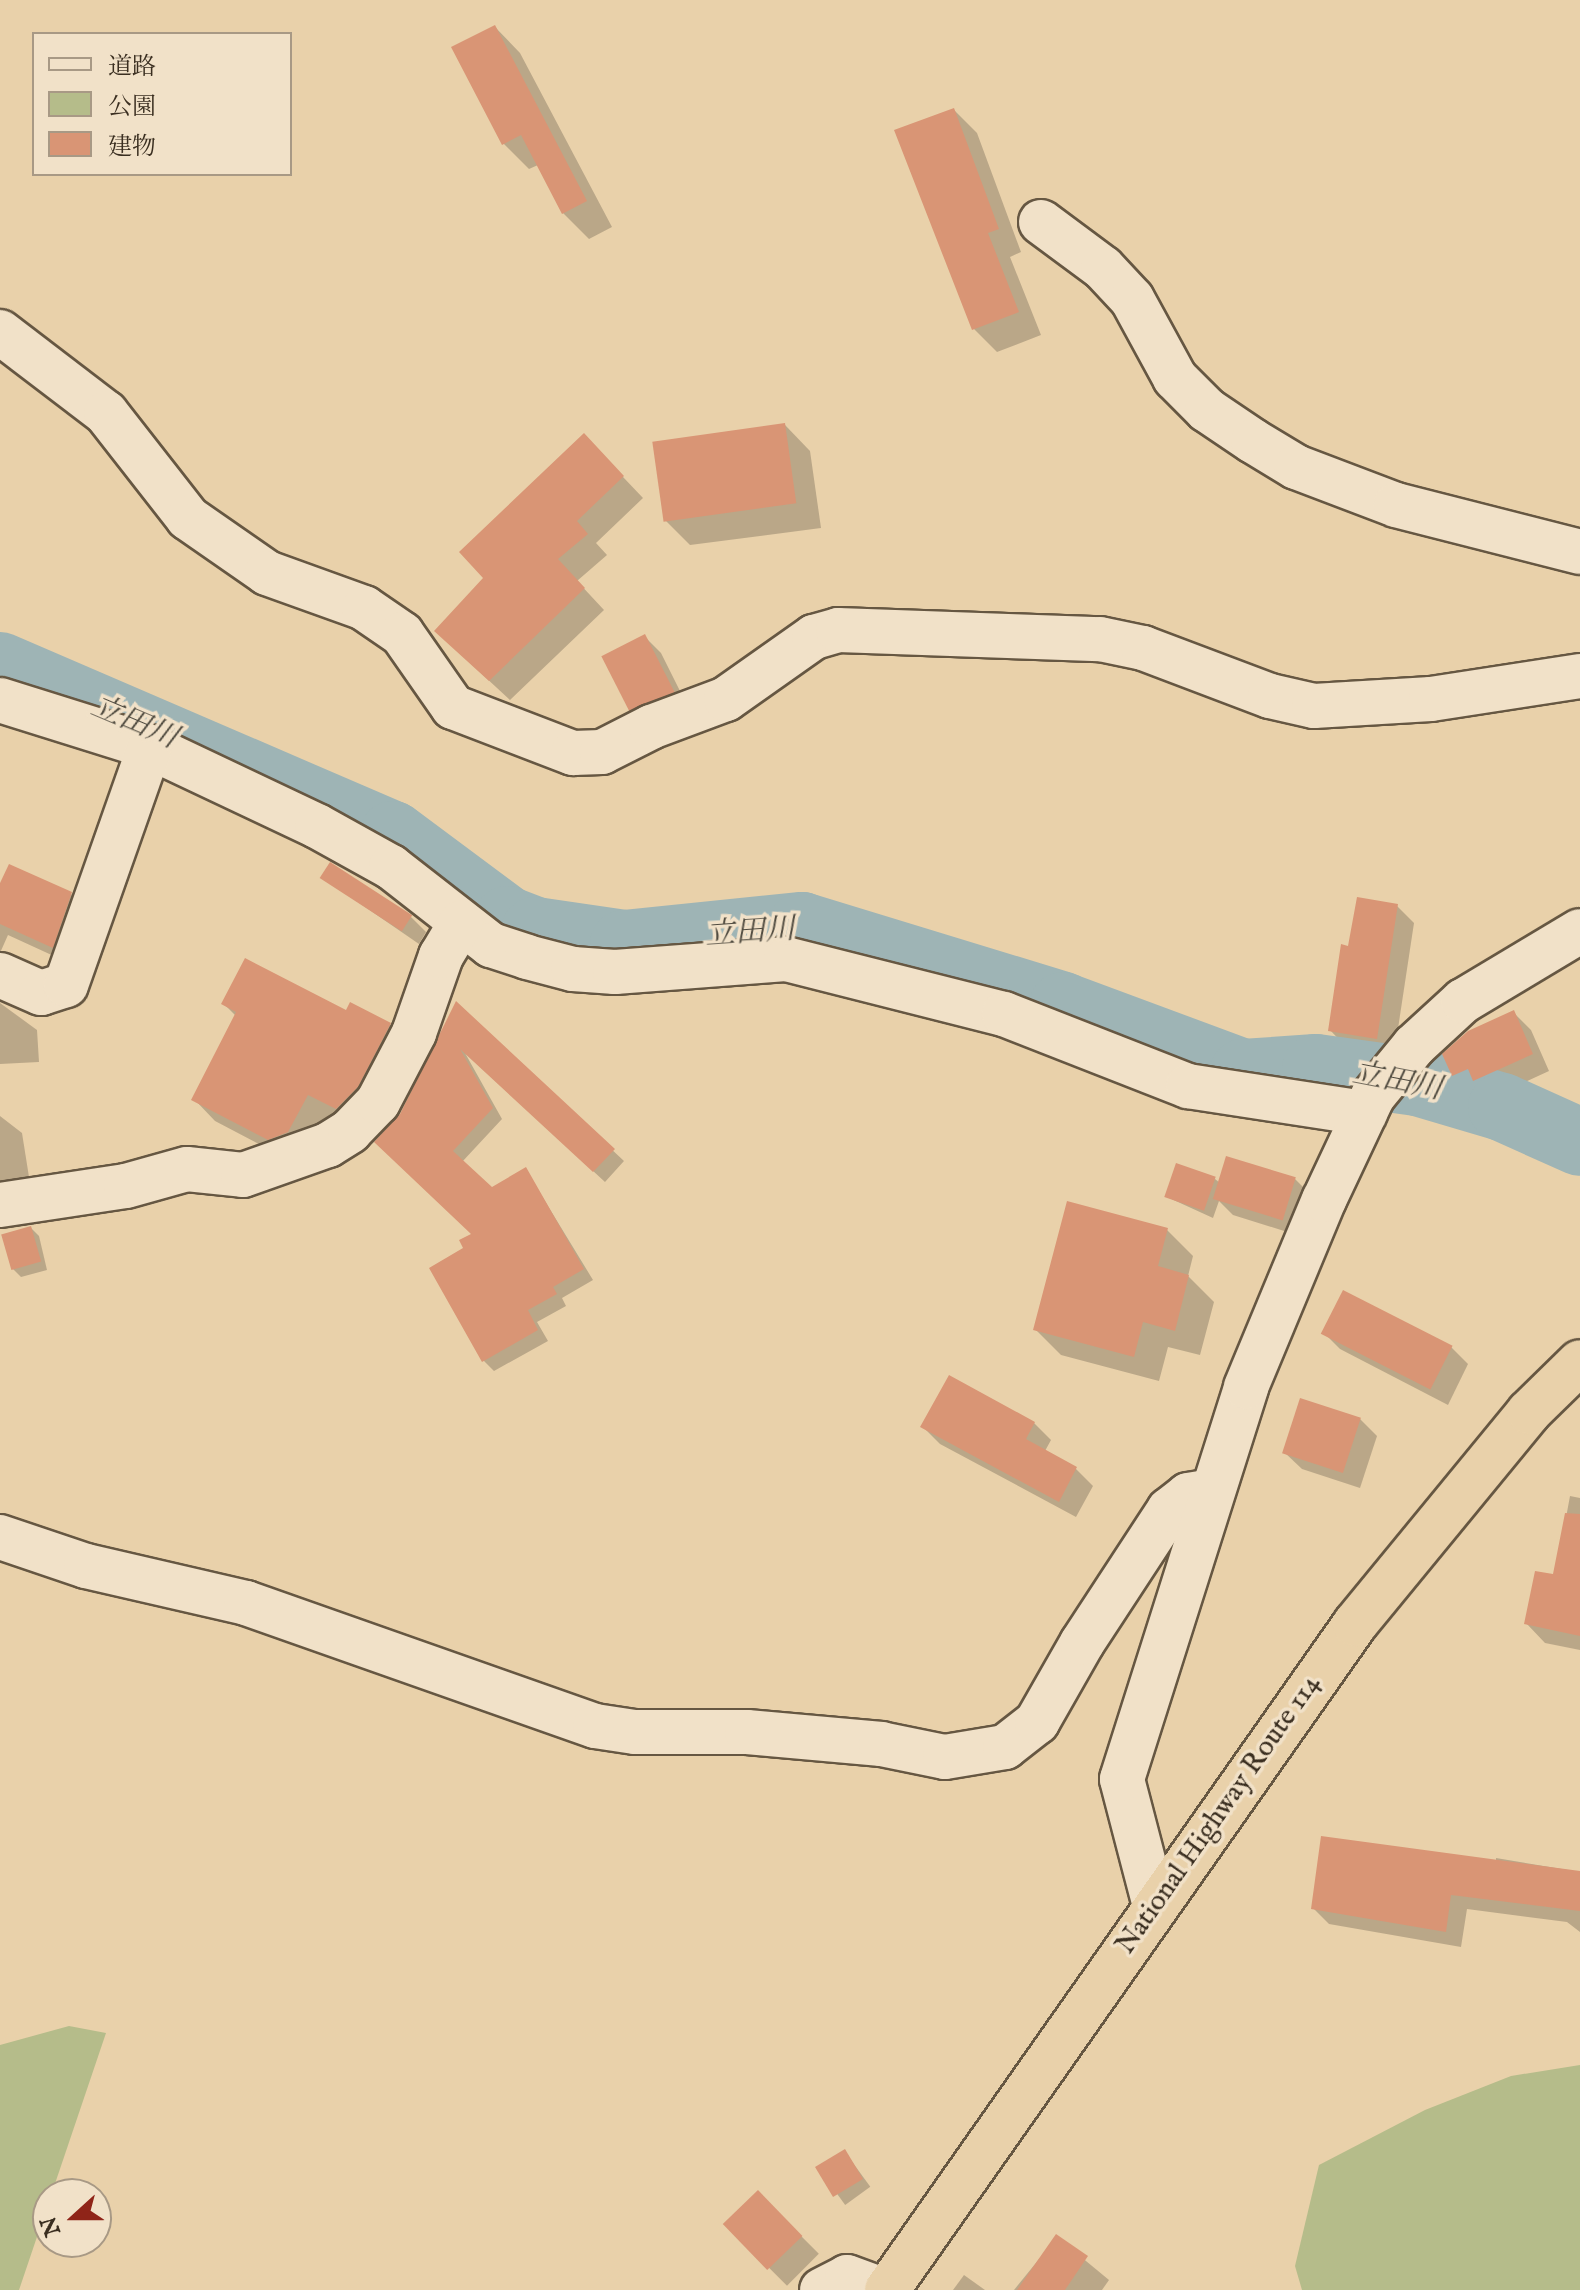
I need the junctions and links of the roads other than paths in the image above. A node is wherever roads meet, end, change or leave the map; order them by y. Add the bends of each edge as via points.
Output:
1 (1041, 222) dead end
2 (0, 332) edge
3 (1580, 552) edge
4 (1580, 676) edge
5 (0, 700) edge
6 (150, 747) junction
7 (461, 923) junction
8 (1580, 931) edge
9 (0, 975) edge
10 (1365, 1113) junction
11 (0, 1205) edge
12 (1580, 1362) edge
13 (1213, 1491) junction
14 (0, 1537) edge
15 (1155, 1906) junction
16 (822, 2290) edge
17 (885, 2290) edge

1 - 3 street via 1103,268 1132,299 1175,378 1207,410 1275,454 1396,505
2 - 4 street via 106,413 188,518 267,573 364,608 402,634 453,707 573,753 602,752 726,699 814,637 838,630 1100,639 1143,648 1270,696 1314,706 1431,699
5 - 6 street
6 - 7 street via 391,867
6 - 9 street via 66,985 41,993
7 - 10 street via 491,945 573,969 615,972 786,959 1004,1014 1188,1086
7 - 11 street via 441,956 414,1033 378,1102 328,1145 243,1175 187,1169 126,1186
8 - 10 street via 1463,1001 1414,1046
10 - 13 street via 1246,1387
12 - 15 highway, National Highway Route 114 via 1529,1412 1355,1624
13 - 14 street via 1188,1495 1169,1510 1037,1722 1005,1747 945,1757 806,1737 595,1726 246,1603 86,1566
13 - 15 street via 1122,1779
15 - 17 highway, National Highway Route 114
16 - 17 street via 847,2277

